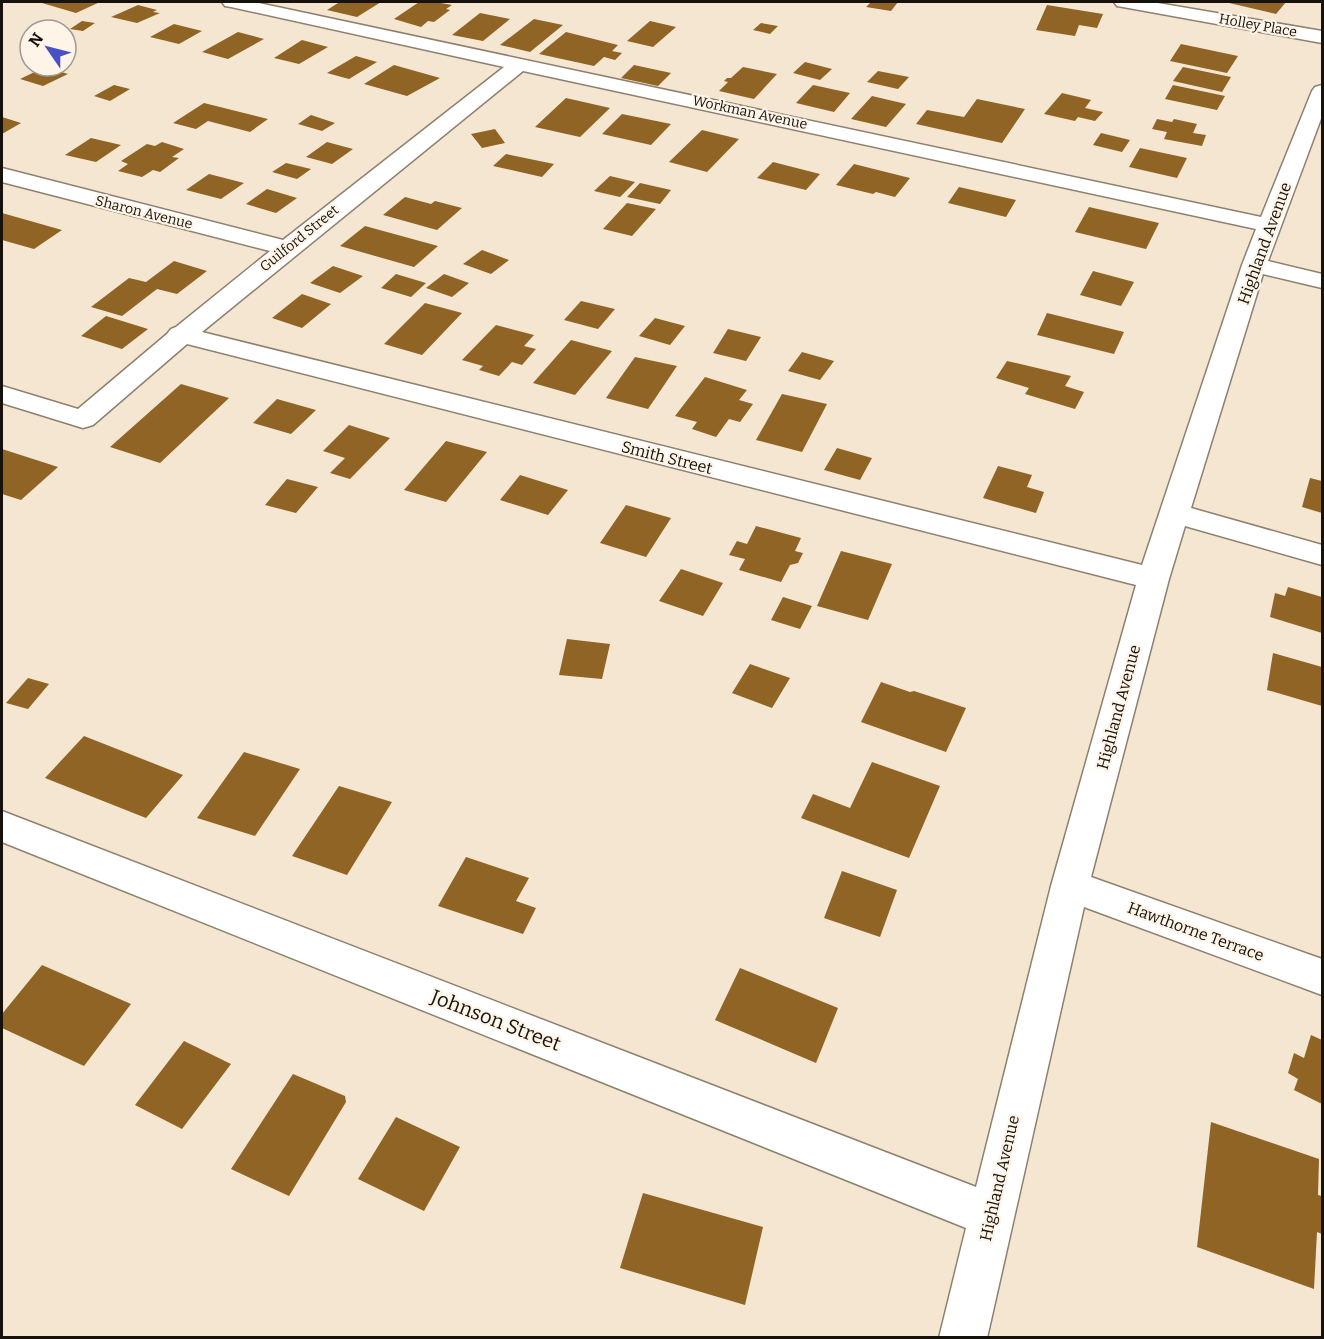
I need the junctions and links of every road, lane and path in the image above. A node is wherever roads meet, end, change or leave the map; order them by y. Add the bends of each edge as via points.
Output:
1 (231, 2) edge
2 (1123, 2) edge
3 (1323, 37) edge
4 (520, 63) junction
5 (1321, 99) edge
6 (2, 175) edge
7 (1268, 225) junction
8 (286, 248) junction
9 (1254, 265) junction
10 (1323, 281) edge
11 (180, 334) junction
12 (2, 394) edge
13 (1175, 513) junction
14 (1323, 555) edge
15 (1153, 579) junction
16 (2, 825) edge
17 (1070, 886) junction
18 (1323, 977) edge
19 (990, 1215) junction
20 (963, 1338) edge

1 - 4 street, Workman Avenue
2 - 3 street, Holley Place
4 - 7 street, Workman Avenue
4 - 8 street, Guilford Street
5 - 7 street, Highland Avenue
6 - 8 street, Sharon Avenue
7 - 9 street, Highland Avenue
8 - 11 street, Guilford Street
9 - 10 street
9 - 13 street, Highland Avenue
11 - 12 street, Guilford Street via 82,419
11 - 15 street, Smith Street
13 - 14 street
13 - 15 street, Highland Avenue
15 - 17 street, Highland Avenue
16 - 19 street, Johnson Street
17 - 18 street, Hawthorne Terrace
17 - 19 street, Highland Avenue
19 - 20 street, Highland Avenue

